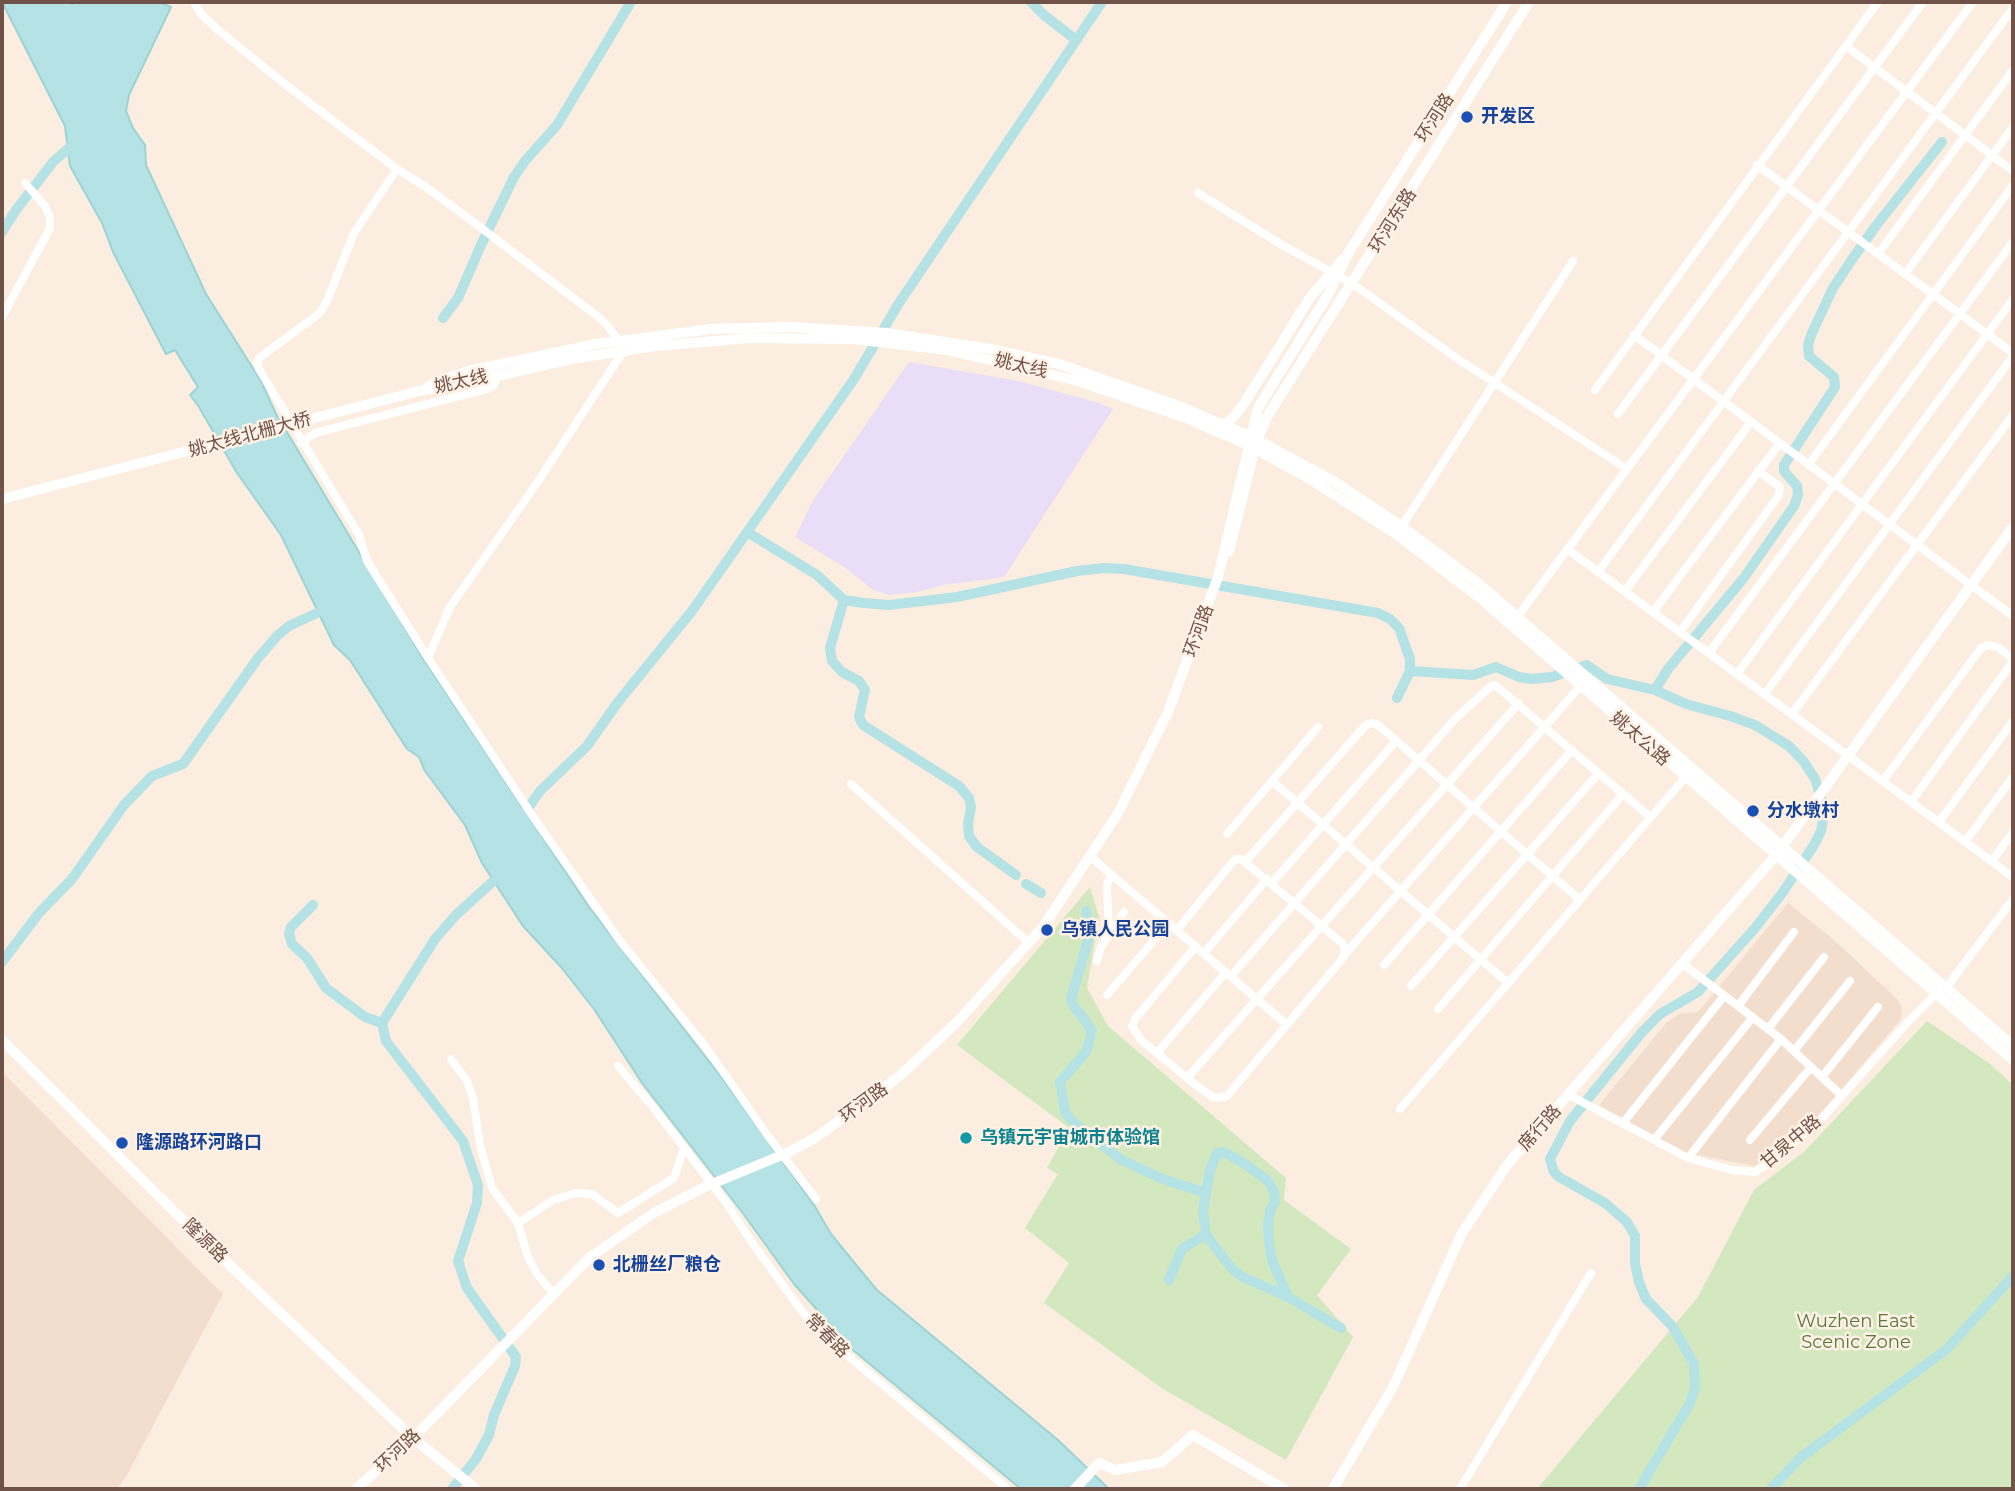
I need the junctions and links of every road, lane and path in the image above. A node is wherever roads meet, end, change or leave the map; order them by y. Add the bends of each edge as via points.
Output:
1 (194, 2) edge
2 (1507, 2) edge
3 (1529, 2) edge
4 (1878, 2) edge
5 (1923, 2) edge
6 (1973, 2) edge
7 (2013, 8) edge
8 (1846, 46) junction
9 (1874, 68) junction
10 (2013, 70) edge
11 (1906, 91) junction
12 (1936, 113) junction
13 (2013, 127) edge
14 (1965, 135) junction
15 (1993, 155) junction
16 (1758, 165) junction
17 (397, 169) junction
18 (2013, 171) edge
19 (25, 183) dead end
20 (2013, 185) edge
21 (1786, 186) junction
22 (1198, 193) dead end
23 (1819, 210) junction
24 (1852, 235) junction
25 (2013, 242) edge
26 (1349, 252) junction
27 (1875, 252) junction
28 (1573, 261) dead end
29 (1905, 274) junction
30 (1353, 284) junction
31 (1932, 294) junction
32 (2013, 299) edge
33 (1960, 314) junction
34 (2, 317) edge
35 (1987, 334) junction
36 (1634, 335) junction
37 (906, 340) junction
38 (621, 345) junction
39 (1662, 355) junction
40 (2013, 355) edge
41 (499, 374) junction
42 (1694, 379) junction
43 (1495, 382) junction
44 (423, 390) junction
45 (1595, 390) dead end
46 (1724, 401) junction
47 (1619, 414) dead end
48 (2013, 415) edge
49 (1751, 422) junction
50 (1224, 425) junction
51 (301, 443) junction
52 (1252, 443) junction
53 (1782, 444) junction
54 (1809, 464) junction
55 (1627, 469) junction
56 (1758, 471) junction
57 (1835, 484) junction
58 (2, 499) edge
59 (1863, 504) junction
60 (1890, 524) junction
61 (2013, 527) edge
62 (1399, 530) junction
63 (1917, 545) junction
64 (1567, 550) junction
65 (1598, 572) junction
66 (1971, 584) junction
67 (1625, 592) junction
68 (1653, 612) junction
69 (2013, 616) edge
70 (1514, 622) junction
71 (1683, 634) junction
72 (1709, 653) junction
73 (428, 658) junction
74 (2013, 660) edge
75 (1737, 674) junction
76 (1584, 683) junction
77 (1765, 694) junction
78 (1518, 703) junction
79 (1792, 714) junction
80 (2013, 721) edge
81 (1318, 727) dead end
82 (1546, 727) junction
83 (1396, 741) junction
84 (1572, 750) junction
85 (1850, 756) junction
86 (1419, 761) junction
87 (1598, 774) junction
88 (1689, 774) junction
89 (2013, 777) edge
90 (1272, 781) junction
91 (1883, 781) junction
92 (851, 784) dead end
93 (1446, 784) junction
94 (1623, 794) junction
95 (1298, 802) junction
96 (1911, 802) junction
97 (1474, 808) junction
98 (1650, 817) junction
99 (1939, 822) junction
100 (1323, 824) junction
101 (1501, 831) junction
102 (2013, 832) edge
103 (1227, 834) dead end
104 (1965, 842) junction
105 (1346, 844) junction
106 (1780, 850) junction
107 (1528, 854) junction
108 (1091, 857) junction
109 (1247, 861) junction
110 (1992, 861) junction
111 (1373, 867) junction
112 (1111, 874) junction
113 (1553, 876) junction
114 (2013, 877) edge
115 (1269, 881) junction
116 (1401, 891) junction
117 (1579, 899) junction
118 (2013, 899) edge
119 (1295, 903) junction
120 (1124, 912) dead end
121 (1428, 914) junction
122 (1169, 923) junction
123 (1321, 925) junction
124 (1177, 930) junction
125 (1109, 932) junction
126 (1794, 932) dead end
127 (1455, 937) junction
128 (1029, 943) junction
129 (1200, 950) junction
130 (1346, 953) junction
131 (1824, 957) dead end
132 (1481, 960) junction
133 (1097, 961) dead end
134 (1683, 964) junction
135 (1384, 965) dead end
136 (1228, 974) junction
137 (1850, 981) dead end
138 (1507, 982) junction
139 (1411, 986) dead end
140 (1941, 991) junction
141 (1107, 995) dead end
142 (1724, 996) junction
143 (1257, 999) junction
144 (1738, 1006) junction
145 (1878, 1007) dead end
146 (1438, 1009) dead end
147 (1753, 1017) junction
148 (1286, 1024) junction
149 (1768, 1029) junction
150 (1781, 1039) junction
151 (2, 1040) edge
152 (2013, 1046) edge
153 (1794, 1051) junction
154 (1157, 1053) junction
155 (451, 1059) dead end
156 (2013, 1060) edge
157 (618, 1066) dead end
158 (1811, 1067) junction
159 (1822, 1077) junction
160 (1187, 1078) junction
161 (1842, 1096) junction
162 (1573, 1097) junction
163 (1399, 1108) dead end
164 (1623, 1123) junction
165 (1654, 1140) junction
166 (1750, 1140) dead end
167 (684, 1148) junction
168 (1688, 1158) junction
169 (816, 1199) dead end
170 (518, 1223) junction
171 (1591, 1273) dead end
172 (554, 1294) junction
173 (413, 1438) junction
174 (356, 1489) edge
175 (476, 1489) edge
176 (1008, 1489) edge
177 (1075, 1489) edge
178 (1284, 1489) edge
179 (1333, 1489) edge
180 (1460, 1489) edge

1 - 17 street via 217,29
2 - 26 street, 环河路
3 - 30 street, 环河东路
4 - 8 street
5 - 9 street
6 - 11 street
7 - 12 street
8 - 9 street
8 - 16 street
9 - 11 street
9 - 21 street
10 - 14 street
11 - 12 street
11 - 23 street
12 - 14 street
12 - 24 street
13 - 15 street
14 - 15 street
14 - 27 street
15 - 18 street
15 - 29 street
16 - 21 street
16 - 36 street
17 - 38 street via 601,319
17 - 51 street via 354,233 320,313 257,362
19 - 34 street via 45,206 50,228
20 - 31 street
21 - 23 street
21 - 39 street
22 - 30 street
23 - 24 street
23 - 42 street
24 - 27 street
24 - 46 street
25 - 33 street
26 - 50 street via 1316,289 1245,402
26 - 52 street, 环河路 via 1258,408
27 - 29 street
28 - 43 street
29 - 31 street
30 - 43 street
30 - 52 street, 环河东路
31 - 33 street
31 - 54 street
32 - 35 street
33 - 35 street
33 - 57 street
35 - 40 street
35 - 59 street
36 - 39 street
36 - 45 street
37 - 38 main road, 姚太线 via 856,335
37 - 50 main road, 姚太线 via 990,349 1059,365
37 - 52 main road, 姚太线 via 1078,381
38 - 41 main road, 姚太线
38 - 44 main road, 姚太线 via 553,352 468,371
38 - 73 street via 537,483 450,607
39 - 42 street
39 - 47 street
40 - 60 street
41 - 44 main road, 姚太线
41 - 51 street via 487,389 315,433
42 - 46 street
42 - 55 street
43 - 55 street
43 - 62 street
44 - 58 main road, 姚太线北栅大桥
46 - 49 street
46 - 65 street
48 - 63 street
49 - 53 street
49 - 67 street
50 - 52 main road, 姚太线
51 - 73 street
52 - 62 main road, 姚太公路
52 - 108 street, 环河路 via 1233,540 1168,712
53 - 54 street
53 - 56 street
54 - 57 street
55 - 64 street
56 - 68 street
56 - 71 street via 1780,487 1779,495
57 - 59 street
57 - 72 street
59 - 60 street
59 - 75 street
60 - 63 street
60 - 77 street
61 - 66 street, 席行路
62 - 70 main road, 姚太公路
63 - 66 street
63 - 79 street
64 - 65 street
64 - 70 street
65 - 67 street
66 - 69 street
66 - 85 street, 席行路
67 - 68 street
68 - 71 street
70 - 76 main road, 姚太公路 via 1550,660
70 - 76 main road, 姚太公路 via 1564,659
71 - 72 street
72 - 75 street
73 - 169 street via 620,941 705,1046
74 - 91 street via 1999,648 1981,648
74 - 96 street
75 - 77 street
76 - 82 street
76 - 88 main road, 姚太公路
77 - 79 street
78 - 82 street
78 - 86 street via 1495,685 1490,687
78 - 93 street
79 - 85 street
80 - 99 street
81 - 90 street
82 - 84 street
82 - 97 street
83 - 86 street
83 - 95 street via 1376,724 1365,726
83 - 100 street
84 - 87 street
84 - 101 street
85 - 91 street
85 - 106 street, 席行路
86 - 93 street
86 - 105 street
87 - 94 street
87 - 107 street
88 - 98 street
88 - 106 main road, 姚太公路
89 - 104 street
90 - 95 street
90 - 103 street
91 - 96 street
92 - 128 street
93 - 97 street
93 - 111 street
94 - 98 street
94 - 113 street
95 - 100 street
95 - 109 street
96 - 99 street
97 - 101 street
97 - 116 street
98 - 117 street
99 - 104 street
100 - 105 street
100 - 115 street
101 - 107 street
101 - 121 street
102 - 110 street
104 - 110 street
105 - 111 street
105 - 119 street
106 - 134 street, 席行路
106 - 140 main road, 姚太公路
107 - 113 street
107 - 127 street
108 - 112 street
108 - 128 street, 环河路
109 - 115 street
109 - 124 street via 1231,863
110 - 114 street
111 - 116 street
111 - 123 street
112 - 122 street
112 - 125 street via 1107,885
113 - 117 street
113 - 132 street
115 - 119 street
115 - 129 street
116 - 121 street
116 - 130 street
117 - 138 street
118 - 140 street, 甘泉中路
119 - 123 street
119 - 136 street
120 - 125 street
121 - 127 street
121 - 135 street
122 - 124 street
122 - 141 street
123 - 130 street via 1342,943
123 - 143 street
124 - 129 street
125 - 133 street
126 - 144 street
127 - 132 street
127 - 139 street
128 - 172 street, 环河路 via 965,1015 903,1073 843,1119 787,1153 707,1186 629,1228 589,1258
129 - 136 street
129 - 154 street via 1132,1026
130 - 148 street
131 - 149 street
132 - 138 street
132 - 146 street
134 - 142 street
134 - 162 street, 席行路
136 - 143 street
136 - 154 street
137 - 153 street
138 - 163 street
140 - 152 main road, 姚太公路
140 - 156 main road, 姚太公路
140 - 161 street, 甘泉中路
142 - 144 street
142 - 164 street
143 - 148 street
143 - 160 street
144 - 147 street
145 - 159 street
147 - 149 street
147 - 165 street
148 - 160 street via 1227,1096 1213,1097
149 - 150 street
150 - 153 street
150 - 168 street
151 - 173 main road, 隆源路 via 200,1237
153 - 158 street
154 - 160 street
155 - 170 street via 473,1098 492,1188
157 - 167 street, 常春路
158 - 159 street
158 - 166 street
159 - 161 street
161 - 168 street, 甘泉中路 via 1755,1172
162 - 164 street, 甘泉中路
162 - 179 street, 席行路 via 1507,1165 1462,1233 1392,1387
164 - 165 street, 甘泉中路
165 - 168 street, 甘泉中路
167 - 170 street via 674,1178 618,1213 592,1194 576,1193 553,1200
167 - 176 street, 常春路 via 824,1336
170 - 172 street via 528,1257
171 - 180 street
172 - 173 street, 环河路
173 - 174 street, 环河路
173 - 175 street
177 - 178 street via 1099,1463 1115,1470 1162,1462 1193,1435

